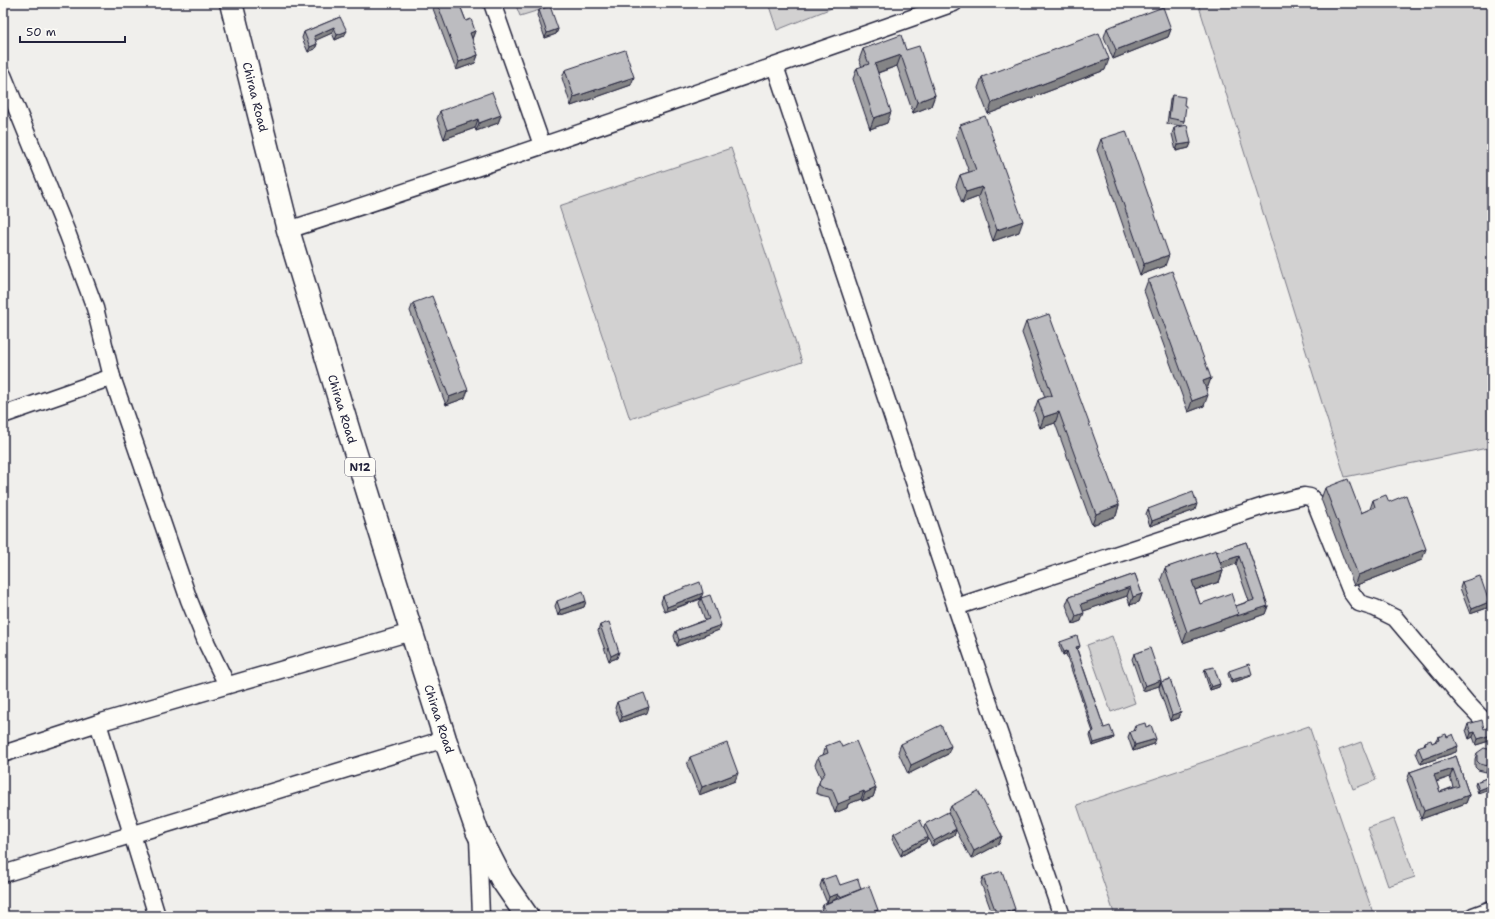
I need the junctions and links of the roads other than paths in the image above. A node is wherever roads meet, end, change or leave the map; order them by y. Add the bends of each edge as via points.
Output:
1 (231, 3) edge
2 (492, 3) edge
3 (954, 3) edge
4 (775, 66) junction
5 (3, 75) edge
6 (542, 145) junction
7 (288, 230) junction
8 (112, 376) junction
9 (3, 415) edge
10 (956, 607) junction
11 (411, 632) junction
12 (227, 685) junction
13 (98, 723) junction
14 (1492, 729) edge
15 (445, 738) junction
16 (3, 754) edge
17 (477, 831) junction
18 (131, 834) junction
19 (3, 874) edge
20 (1492, 909) edge
21 (157, 916) edge
22 (481, 916) edge
23 (527, 916) edge
24 (1062, 916) edge
25 (1473, 916) edge

1 - 7 highway, Chiraa Road / N12
2 - 6 street
3 - 4 street
4 - 6 street
4 - 10 street
5 - 8 street via 95,308
6 - 7 street via 414,190
7 - 11 highway, Chiraa Road / N12
8 - 9 street
8 - 12 street via 189,600
10 - 14 street via 1267,505 1304,496 1310,497 1315,502 1351,592 1359,603 1395,618
10 - 24 street
11 - 12 street
11 - 15 highway, Chiraa Road / N12
12 - 13 street
13 - 16 street
13 - 18 street
15 - 17 highway, Chiraa Road / N12
15 - 18 street
17 - 22 street
17 - 23 highway, Chiraa Road / N12 via 502,880
18 - 19 street
18 - 21 street
20 - 25 street

